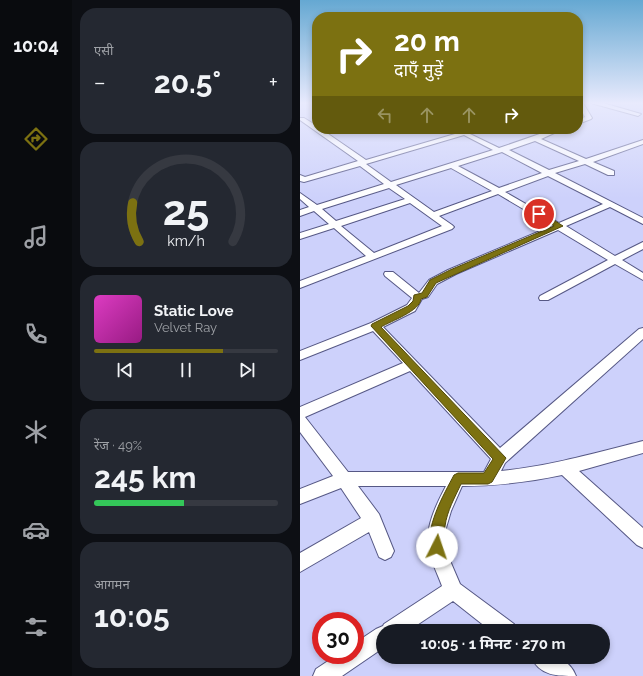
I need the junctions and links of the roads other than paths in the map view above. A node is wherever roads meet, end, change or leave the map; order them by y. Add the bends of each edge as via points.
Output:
1 (322, 135) edge
2 (459, 135) edge
3 (462, 135) edge
4 (546, 135) edge
5 (535, 139) junction
6 (643, 142) edge
7 (501, 149) junction
8 (585, 162) junction
9 (362, 163) junction
10 (451, 164) junction
11 (549, 173) junction
12 (610, 173) dead end
13 (301, 179) edge
14 (389, 184) junction
15 (500, 192) junction
16 (300, 195) edge
17 (411, 200) junction
18 (610, 204) junction
19 (315, 208) junction
20 (300, 213) edge
21 (433, 215) junction
22 (643, 221) edge
23 (334, 224) junction
24 (559, 226) junction
25 (300, 236) edge
26 (643, 245) edge
27 (373, 257) junction
28 (617, 260) junction
29 (389, 274) dead end
30 (643, 277) edge
31 (300, 285) edge
32 (417, 297) junction
33 (544, 298) dead end
34 (375, 326) junction
35 (643, 332) edge
36 (300, 356) edge
37 (411, 365) junction
38 (300, 413) edge
39 (300, 421) edge
40 (643, 447) edge
41 (500, 458) junction
42 (565, 468) junction
43 (458, 478) junction
44 (344, 479) junction
45 (488, 479) junction
46 (300, 497) edge
47 (373, 520) junction
48 (643, 539) edge
49 (385, 551) dead end
50 (300, 563) edge
51 (453, 590) junction
52 (402, 624) edge
53 (498, 624) edge
54 (376, 641) edge
55 (364, 649) edge
56 (341, 664) edge
57 (550, 664) edge
58 (323, 676) edge
59 (566, 676) edge

1 - 9 street
2 - 9 street
3 - 7 street
4 - 5 street
5 - 7 street
5 - 8 street
6 - 8 street
7 - 10 street
7 - 11 street
8 - 11 street
8 - 12 street
9 - 13 street
9 - 14 street
10 - 14 street
10 - 15 street
11 - 15 street
11 - 18 street
14 - 17 street
14 - 19 street
15 - 21 street
15 - 24 street
16 - 19 street
17 - 21 street
17 - 23 street
18 - 22 street
18 - 24 street
19 - 20 street
19 - 23 street
21 - 27 street via 449,227
23 - 25 street
23 - 27 street
24 - 28 street
24 - 32 street via 452,272 433,282 424,295
26 - 28 street
27 - 31 street
28 - 30 street
28 - 33 street
29 - 32 street
32 - 34 street via 417,302 411,308
34 - 36 street
34 - 37 street
35 - 41 street
37 - 38 street
37 - 41 street
39 - 44 street
40 - 42 street
41 - 45 street
42 - 45 street
42 - 48 street
43 - 44 street
43 - 45 street
43 - 51 street via 444,504 438,526 437,547
44 - 46 street
44 - 47 street
47 - 49 street
47 - 50 street
51 - 52 street
51 - 53 street
54 - 55 street
56 - 58 street
57 - 59 street

